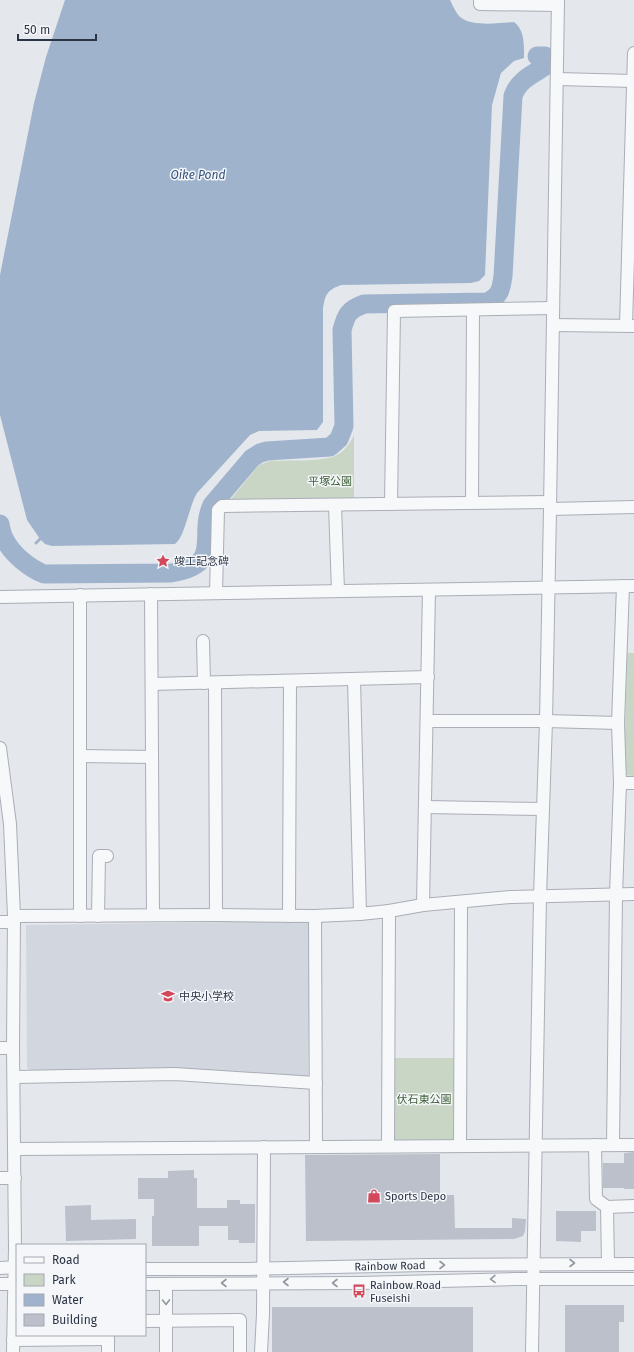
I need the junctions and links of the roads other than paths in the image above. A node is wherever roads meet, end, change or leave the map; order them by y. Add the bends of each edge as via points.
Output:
1 (480, 0) edge
2 (558, 2) edge
3 (634, 54) edge
4 (557, 79) junction
5 (634, 81) edge
6 (553, 308) junction
7 (473, 310) junction
8 (552, 325) junction
9 (630, 325) edge
10 (472, 502) junction
11 (391, 504) junction
12 (335, 505) junction
13 (550, 506) junction
14 (634, 507) edge
15 (628, 586) edge
16 (548, 588) junction
17 (429, 590) junction
18 (338, 591) junction
19 (216, 593) junction
20 (151, 594) junction
21 (80, 595) junction
22 (0, 597) edge
23 (203, 641) dead end
24 (428, 677) junction
25 (354, 680) junction
26 (290, 681) junction
27 (209, 683) junction
28 (152, 684) junction
29 (428, 721) junction
30 (546, 721) junction
31 (618, 723) junction
32 (0, 748) edge
33 (80, 756) junction
34 (152, 756) junction
35 (2, 772) edge
36 (620, 783) junction
37 (634, 784) edge
38 (426, 807) junction
39 (543, 809) junction
40 (107, 856) dead end
41 (634, 894) edge
42 (616, 895) junction
43 (540, 897) junction
44 (461, 902) junction
45 (423, 906) junction
46 (389, 911) junction
47 (360, 914) junction
48 (153, 915) junction
49 (216, 915) junction
50 (80, 916) junction
51 (98, 916) junction
52 (289, 916) junction
53 (315, 916) junction
54 (14, 919) junction
55 (0, 922) edge
56 (0, 1048) edge
57 (14, 1048) junction
58 (14, 1077) junction
59 (316, 1083) junction
60 (536, 1145) junction
61 (595, 1145) junction
62 (613, 1145) junction
63 (634, 1145) edge
64 (388, 1146) junction
65 (460, 1146) junction
66 (264, 1147) junction
67 (316, 1147) junction
68 (15, 1149) junction
69 (0, 1178) edge
70 (15, 1178) junction
71 (634, 1206) edge
72 (607, 1207) junction
73 (533, 1264) junction
74 (608, 1264) junction
75 (634, 1264) edge
76 (16, 1267) edge
77 (0, 1268) edge
78 (146, 1268) edge
79 (263, 1268) junction
80 (532, 1279) junction
81 (634, 1279) edge
82 (263, 1283) junction
83 (0, 1284) edge
84 (16, 1284) edge
85 (146, 1284) edge
86 (166, 1284) junction
87 (146, 1321) edge
88 (166, 1321) junction
89 (108, 1337) edge
90 (13, 1346) edge
91 (108, 1352) edge
92 (166, 1352) edge
93 (240, 1352) edge
94 (261, 1352) edge
95 (532, 1352) edge

1 - 2 street via 480,4
2 - 4 street
3 - 5 street
4 - 5 street
4 - 6 street
5 - 9 street
6 - 7 street
6 - 8 street
7 - 10 street
7 - 11 street via 394,311
8 - 9 street
8 - 13 street
10 - 11 street
10 - 13 street
11 - 12 street
12 - 18 street
12 - 19 street via 222,506 218,510
13 - 14 street
13 - 16 street
15 - 16 street
15 - 31 street
16 - 17 street
16 - 30 street
17 - 18 street
17 - 24 street
18 - 19 street
19 - 20 street
20 - 21 street
20 - 28 street
21 - 22 street
21 - 33 street
23 - 27 street
24 - 25 street
24 - 29 street
25 - 26 street
25 - 47 street
26 - 27 street
26 - 52 street
27 - 28 street
27 - 49 street
28 - 34 street
29 - 30 street
29 - 38 street
30 - 31 street
30 - 39 street
31 - 36 street
32 - 35 street
33 - 34 street
33 - 50 street
34 - 48 street
35 - 54 street via 10,824
36 - 37 street
36 - 42 street
38 - 39 street
38 - 45 street
39 - 43 street
40 - 51 street via 99,856
41 - 42 street
42 - 43 street
42 - 62 street
43 - 44 street
43 - 60 street
44 - 45 street
44 - 65 street
45 - 46 street
46 - 47 street
46 - 64 street
47 - 53 street
48 - 49 street
48 - 51 street
49 - 52 street
50 - 51 street
50 - 54 street
52 - 53 street
53 - 59 street
54 - 55 street
54 - 57 street
56 - 57 street
57 - 58 street
58 - 59 street via 175,1074
58 - 68 street
59 - 67 street
60 - 61 street
60 - 65 street
60 - 73 street
61 - 62 street
61 - 72 street via 596,1199
62 - 63 street
64 - 65 street
64 - 67 street
66 - 67 street
66 - 68 street
66 - 79 street
68 - 70 street
69 - 70 street
70 - 76 street
71 - 72 street
72 - 74 street
73 -> 74 street, Rainbow Road
79 -> 73 street, Rainbow Road
73 - 80 street
74 - 75 street, Rainbow Road
76 - 77 street
76 - 84 street
78 - 79 street, Rainbow Road
79 - 82 street
80 - 81 street, Rainbow Road
80 -> 82 street, Rainbow Road
80 - 95 street
82 -> 86 street, Rainbow Road
82 - 94 street
83 - 84 street
84 - 90 street
85 - 86 street, Rainbow Road
86 -> 88 street
87 - 88 street
88 - 92 street
88 - 93 street via 240,1320
89 - 90 street via 59,1339
89 - 91 street

